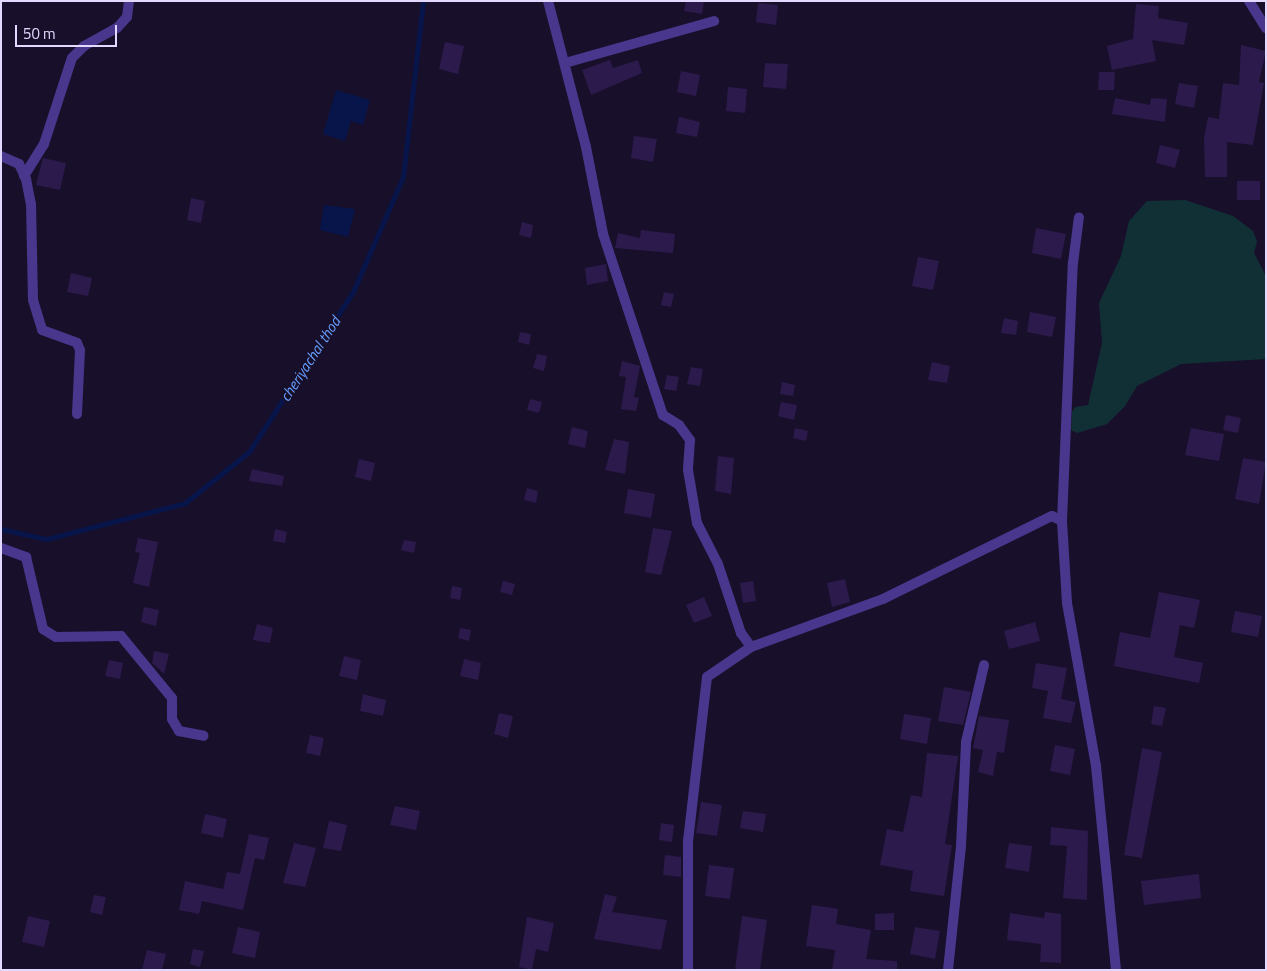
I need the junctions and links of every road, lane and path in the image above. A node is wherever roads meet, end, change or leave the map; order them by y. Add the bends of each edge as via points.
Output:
1 (129, 1) edge
2 (548, 1) edge
3 (1250, 1) edge
4 (714, 21) dead end
5 (1266, 28) edge
6 (565, 64) junction
7 (1, 156) edge
8 (24, 176) junction
9 (1079, 216) dead end
10 (77, 414) dead end
11 (1062, 521) junction
12 (1, 548) edge
13 (751, 647) junction
14 (984, 665) dead end
15 (204, 736) dead end
16 (688, 970) edge
17 (948, 970) edge
18 (1116, 970) edge

1 - 8 street via 127,17 117,28 84,46 72,58 44,144
2 - 6 street
3 - 5 street
4 - 6 street
6 - 13 street via 603,234 663,415 679,425 690,440 688,470 697,523 718,564 742,633
7 - 8 street via 19,164
8 - 10 street via 31,204 33,300 42,330 77,343 80,350
9 - 11 street via 1073,263
11 - 13 street via 1052,516 883,599
11 - 18 street via 1067,603 1096,766
12 - 15 street via 26,558 43,629 56,637 121,636 172,698 172,719 179,731
13 - 16 street via 707,678 688,840
14 - 17 street via 966,742 961,846

